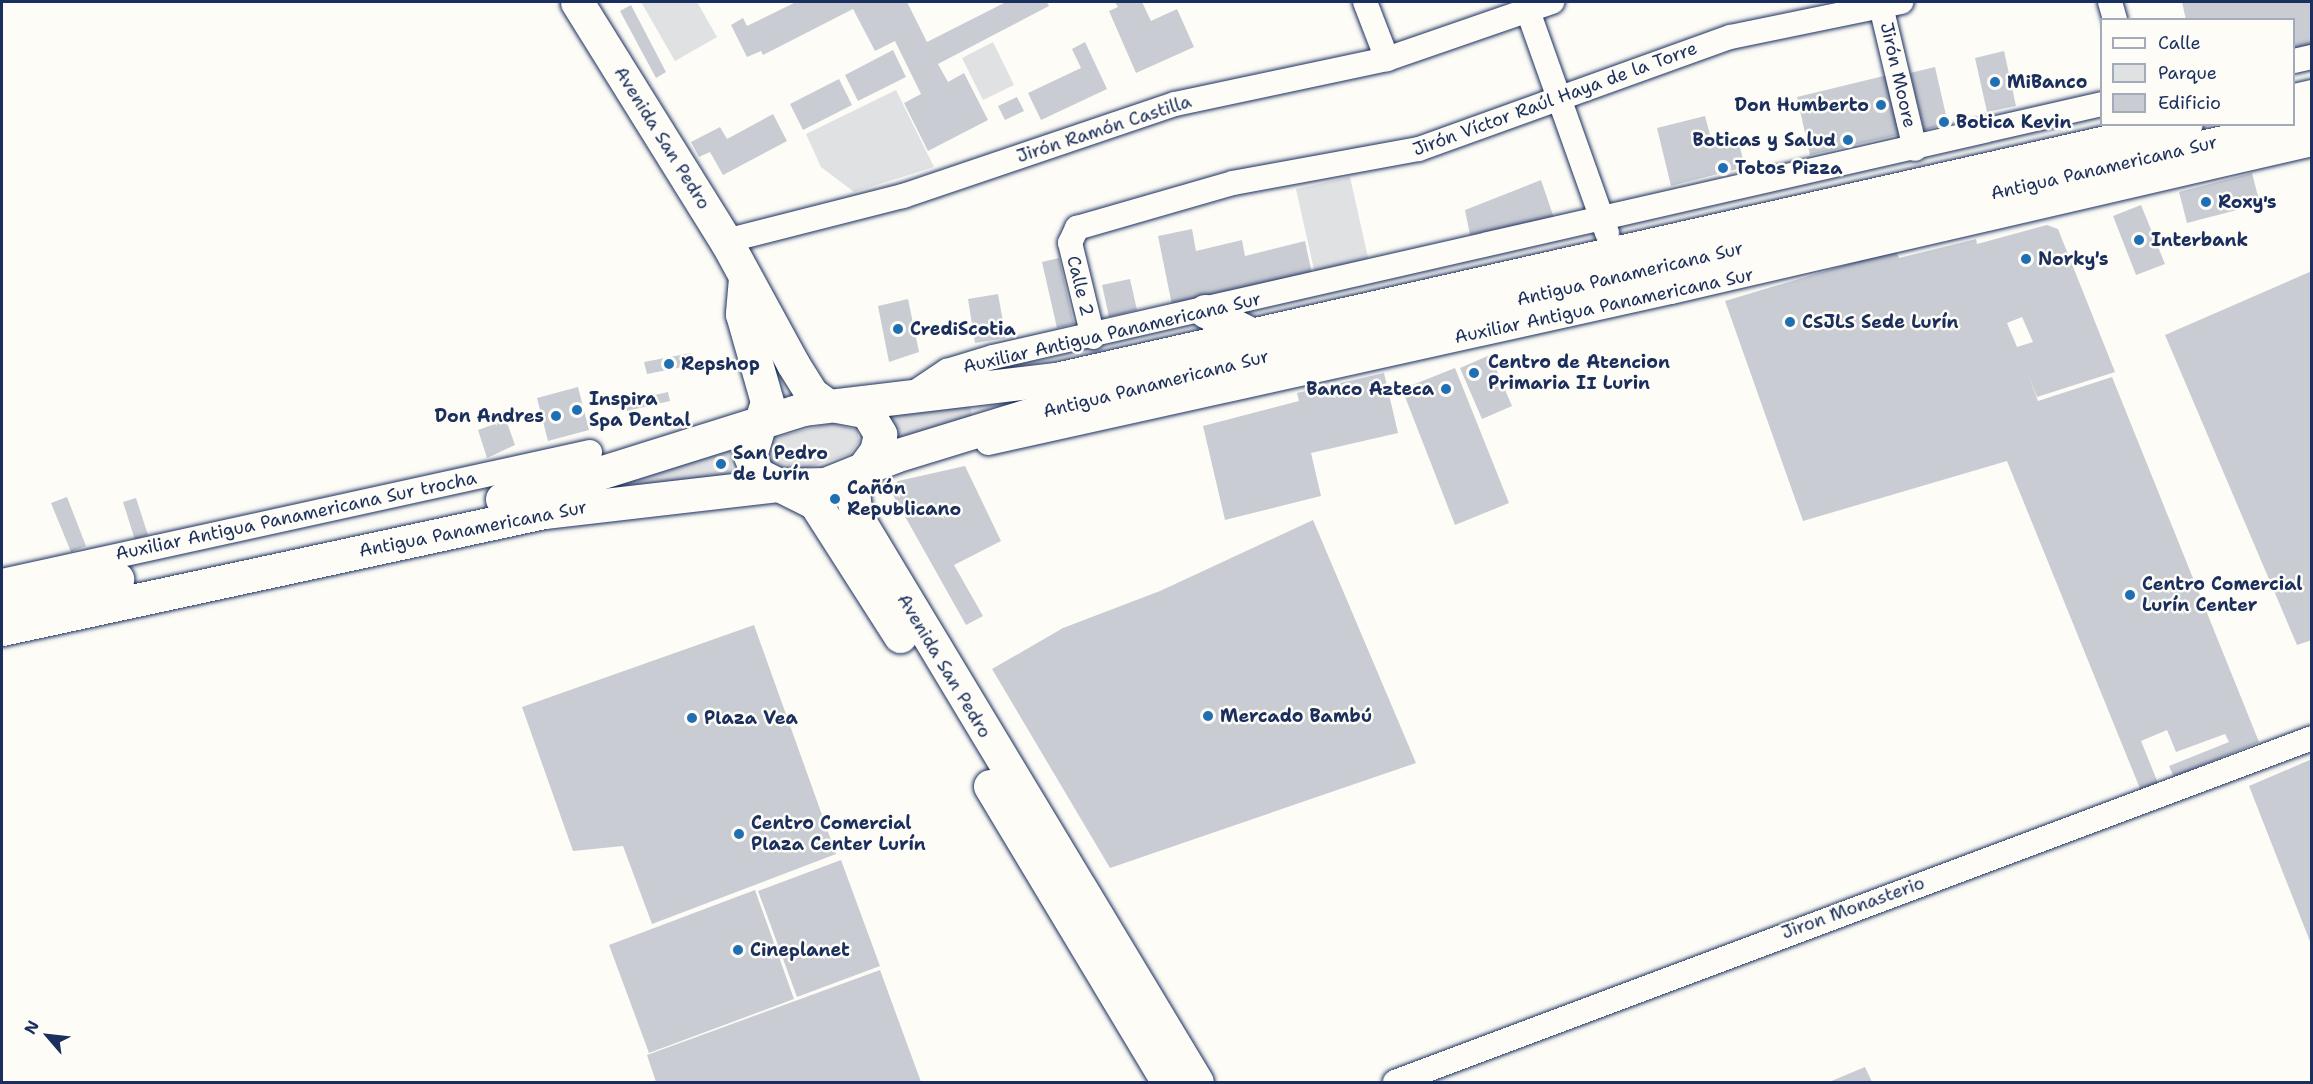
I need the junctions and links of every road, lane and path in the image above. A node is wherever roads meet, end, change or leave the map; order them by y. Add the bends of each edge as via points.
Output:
1 (577, 2) edge
2 (1365, 2) edge
3 (1552, 2) edge
4 (2110, 2) edge
5 (1887, 3) edge
6 (1528, 11) junction
7 (2114, 18) edge
8 (2312, 57) edge
9 (1387, 59) junction
10 (2295, 61) edge
11 (2312, 96) edge
12 (1559, 99) junction
13 (2295, 100) edge
14 (2100, 104) edge
15 (2312, 122) edge
16 (2295, 125) edge
17 (2178, 126) edge
18 (2292, 126) edge
19 (2312, 144) edge
20 (1915, 149) junction
21 (1602, 220) junction
22 (1071, 235) joint
23 (726, 242) junction
24 (1618, 264) junction
25 (745, 276) junction
26 (1205, 311) junction
27 (1253, 335) junction
28 (1093, 337) junction
29 (910, 396) junction
30 (826, 404) junction
31 (760, 423) junction
32 (590, 452) dead end
33 (895, 456) junction
34 (860, 471) junction
35 (777, 485) junction
36 (177, 577) junction
37 (2, 581) edge
38 (2, 604) edge
39 (2, 629) edge
40 (2312, 738) edge
41 (1168, 1083) edge
42 (1197, 1083) edge
43 (1395, 1083) edge

1 - 23 main road, Avenida San Pedro
2 - 9 street
3 - 6 street, Jirón Ramón Castilla
4 - 7 street
5 - 12 street, Jirón Víctor Raúl Haya de la Torre via 1730,37 1574,90
5 - 20 street, Jirón Moore
6 - 9 street, Jirón Ramón Castilla
6 - 12 street
8 - 10 street
9 - 23 street, Jirón Ramón Castilla via 1175,104 903,196
11 - 13 main road
12 - 21 street
12 - 22 street, Jirón Víctor Raúl Haya de la Torre via 1419,149 1233,183 1077,228
14 - 20 street
15 - 16 main road, Antigua Panamericana Sur
17 - 24 main road, Antigua Panamericana Sur
18 - 24 main road, Antigua Panamericana Sur
19 - 33 street, Auxiliar Antigua Panamericana Sur via 1683,290 918,460
20 - 21 street
21 - 24 street
21 - 26 street, Auxiliar Antigua Panamericana Sur
22 - 28 street, Calle 2
23 - 25 main road, Avenida San Pedro
24 - 27 main road, Antigua Panamericana Sur
24 - 33 main road, Antigua Panamericana Sur via 1074,401
25 - 30 main road, Avenida San Pedro via 793,364 812,394
25 - 31 main road, Avenida San Pedro via 742,314 767,402
26 - 27 main road
26 - 28 street, Auxiliar Antigua Panamericana Sur
27 - 29 main road, Antigua Panamericana Sur via 1056,379
28 - 29 street, Auxiliar Antigua Panamericana Sur via 993,357 947,371
29 - 30 main road, Antigua Panamericana Sur
30 - 31 main road, Antigua Panamericana Sur
30 - 34 main road, Avenida San Pedro via 860,408 878,426 880,443
31 - 35 main road, Avenida San Pedro via 751,461 757,474
31 - 36 main road, Antigua Panamericana Sur via 561,485
32 - 37 street, Auxiliar Antigua Panamericana Sur trocha
33 - 34 main road, Antigua Panamericana Sur
34 - 35 main road, Antigua Panamericana Sur via 810,487
34 - 42 main road, Avenida San Pedro via 853,483 854,503 870,542
35 - 36 main road, Antigua Panamericana Sur via 544,512
35 - 41 main road, Avenida San Pedro via 815,503 831,523
36 - 38 main road, Antigua Panamericana Sur
36 - 39 main road, Antigua Panamericana Sur
40 - 43 street, Jiron Monasterio via 1638,988

